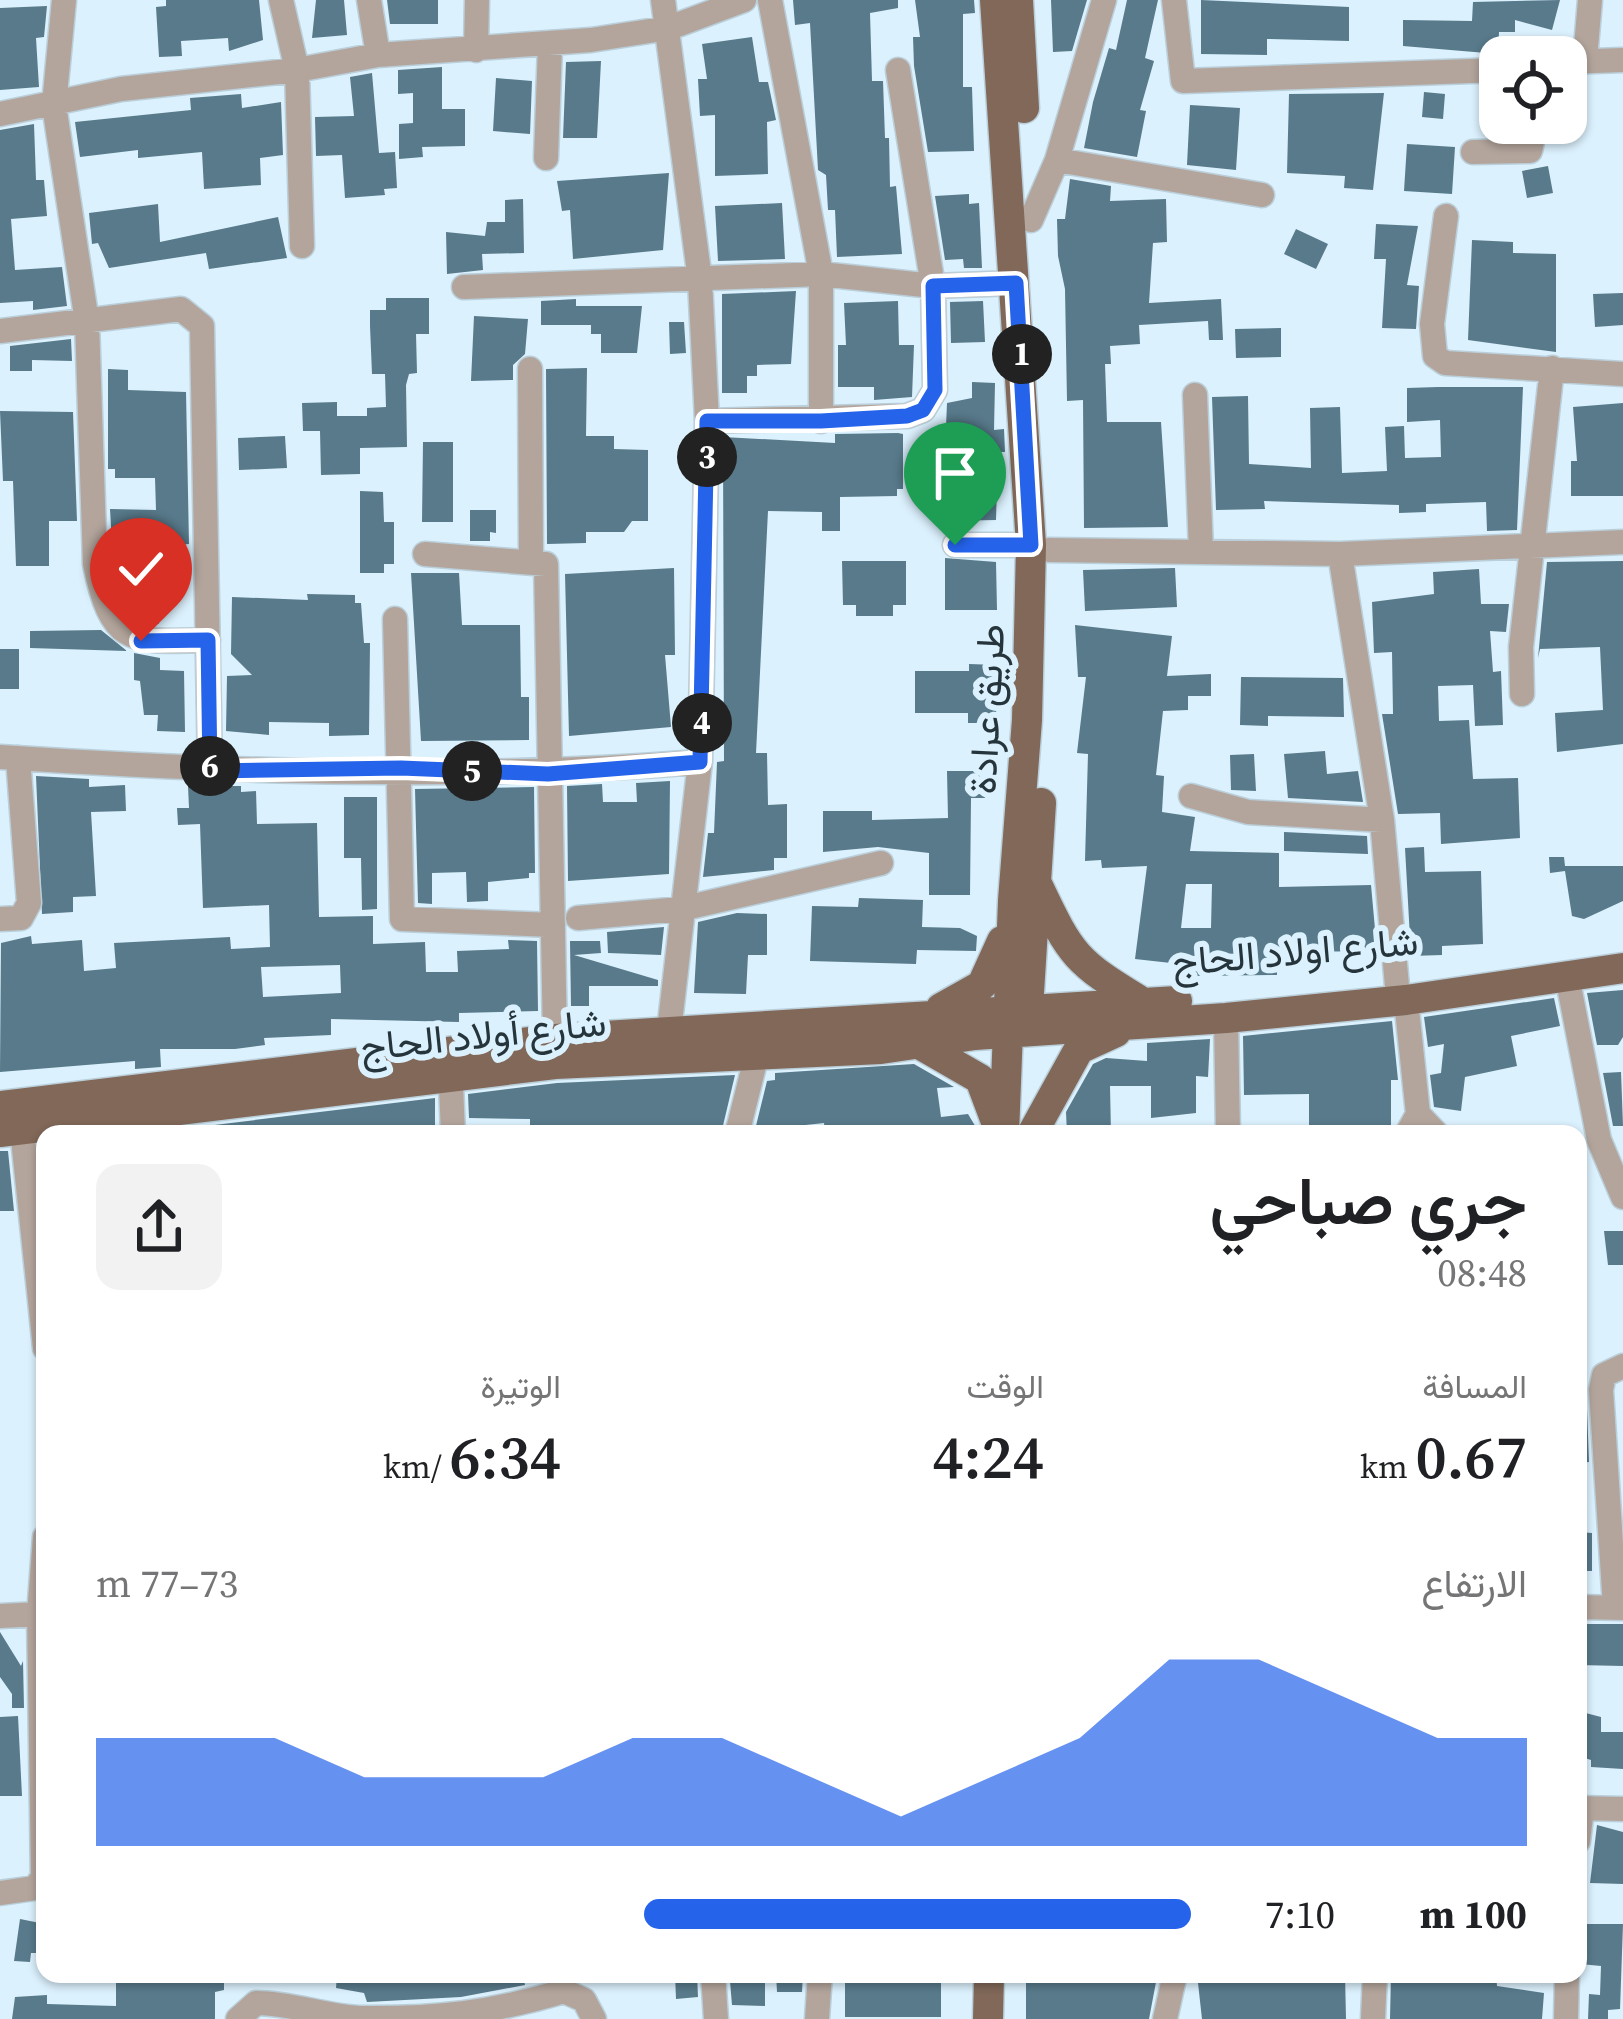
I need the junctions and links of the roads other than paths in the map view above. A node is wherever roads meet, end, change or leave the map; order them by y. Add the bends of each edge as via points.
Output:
1 (64, 0) edge
2 (281, 0) edge
3 (369, 0) edge
4 (477, 0) edge
5 (663, 0) edge
6 (744, 0) edge
7 (770, 0) edge
8 (994, 0) edge
9 (1018, 0) edge
10 (1104, 0) edge
11 (1174, 0) edge
12 (1590, 0) edge
13 (669, 28) junction
14 (1581, 36) edge
15 (550, 45) junction
16 (476, 50) junction
17 (378, 55) junction
18 (1623, 60) edge
19 (1587, 61) edge
20 (297, 70) junction
21 (898, 70) dead end
22 (1479, 71) edge
23 (54, 105) junction
24 (0, 114) edge
25 (1532, 144) edge
26 (1473, 152) dead end
27 (546, 158) dead end
28 (1057, 160) junction
29 (1262, 195) dead end
30 (1446, 216) dead end
31 (1031, 220) junction
32 (302, 246) dead end
33 (821, 274) junction
34 (700, 280) junction
35 (1016, 283) junction
36 (933, 286) junction
37 (464, 287) dead end
38 (87, 322) junction
39 (0, 331) edge
40 (1552, 368) junction
41 (530, 369) dead end
42 (1623, 374) edge
43 (1195, 394) dead end
44 (707, 421) junction
45 (821, 421) junction
46 (1623, 542) edge
47 (955, 545) dead end
48 (1532, 545) junction
49 (1040, 547) junction
50 (1202, 551) junction
51 (425, 554) dead end
52 (1340, 554) junction
53 (531, 560) junction
54 (395, 619) dead end
55 (208, 640) junction
56 (1522, 694) dead end
57 (9, 758) edge
58 (700, 762) junction
59 (401, 768) junction
60 (210, 771) junction
61 (548, 774) junction
62 (1191, 796) dead end
63 (1382, 820) junction
64 (881, 863) dead end
65 (1025, 892) junction
66 (681, 909) junction
67 (0, 919) edge
68 (565, 921) junction
69 (1623, 949) edge
70 (1623, 968) edge
71 (1568, 976) junction
72 (1402, 993) junction
73 (1140, 1012) junction
74 (1226, 1018) junction
75 (1017, 1020) junction
76 (669, 1031) junction
77 (921, 1031) junction
78 (556, 1039) junction
79 (757, 1054) junction
80 (450, 1063) junction
81 (7, 1122) edge
82 (152, 1123) edge
83 (1413, 1124) edge
84 (453, 1125) edge
85 (739, 1125) edge
86 (999, 1125) edge
87 (1002, 1125) edge
88 (1022, 1125) edge
89 (1037, 1125) edge
90 (1228, 1125) edge
91 (1623, 1197) edge
92 (36, 1294) edge
93 (1623, 1366) edge
94 (1587, 1607) edge
95 (1619, 1608) edge
96 (36, 1614) edge
97 (0, 1616) edge
98 (1587, 1809) edge
99 (1623, 1809) edge
100 (36, 1888) edge
101 (0, 1893) edge
102 (714, 1983) edge
103 (819, 1983) edge
104 (970, 1983) edge
105 (989, 1983) edge
106 (1173, 1983) edge
107 (1375, 1983) edge
108 (1567, 1983) edge
109 (238, 2019) edge
110 (594, 2019) edge
111 (716, 2019) edge
112 (817, 2019) edge
113 (970, 2019) edge
114 (988, 2019) edge
115 (1165, 2019) edge
116 (1373, 2019) edge
117 (1565, 2019) edge

1 - 23 street
2 - 20 street
3 - 17 street
4 - 16 street
5 - 13 street
6 - 13 street
7 - 33 street
8 - 35 main road, طريق عرادة
9 - 31 main road, طريق عرادة
10 - 28 street
11 - 22 street via 1183,82
12 - 14 street
13 - 15 street
13 - 34 street
15 - 16 street
15 - 27 street
16 - 17 street
17 - 20 street
18 - 19 street
20 - 23 street via 121,89
20 - 32 street
21 - 36 street
23 - 24 street
23 - 38 street
25 - 26 street via 1530,151
28 - 29 street
28 - 31 street
30 - 40 street via 1435,356
31 - 49 main road, طريق عرادة
33 - 34 street
33 - 36 street
33 - 45 street
34 - 37 street
34 - 44 street
35 - 36 street
35 - 49 main road, طريق عرادة
36 - 45 street via 935,390 923,410
38 - 39 street
38 - 55 street via 102,596 128,637
38 - 55 street via 181,309 202,326
40 - 42 street
40 - 48 street
41 - 53 street
43 - 50 street
44 - 45 street
44 - 58 street
46 - 48 street
47 - 49 street
48 - 52 street
48 - 56 street
49 - 50 street
49 - 65 main road, طريق عرادة
50 - 52 street
51 - 53 street
52 - 63 street
53 - 61 street via 546,564
54 - 59 street
55 - 60 street
57 - 60 street
57 - 67 street via 29,903 20,918
58 - 61 street
58 - 66 street
59 - 60 street
59 - 61 street
59 - 68 street via 402,919
61 - 68 street
62 - 63 street via 1248,812
63 - 72 street
64 - 66 street
65 - 73 main road via 1081,964
65 - 75 main road, طريق عرادة
65 - 77 main road via 982,986
66 - 68 street
66 - 76 street
68 - 78 street
69 - 72 main road, شارع اولاد الحاج
70 - 71 main road
71 - 72 main road
71 - 91 street via 1599,1140
72 - 73 main road, شارع اولاد الحاج
72 - 74 main road
72 - 83 street
73 - 74 main road
73 - 75 main road
73 - 89 main road via 1079,1049
74 - 90 street
75 - 77 main road, شارع أولاد الحاج
75 - 87 main road, طريق عرادة
75 - 88 main road, طريق عرادة
76 - 77 main road, شارع أولاد الحاج
76 - 78 main road, شارع أولاد الحاج
77 - 79 main road, شارع أولاد الحاج
77 - 86 main road via 980,1079
78 - 80 main road, شارع أولاد الحاج
79 - 80 main road, شارع أولاد الحاج
79 - 85 street
80 - 81 main road, شارع أولاد الحاج
80 - 82 main road, شارع أولاد الحاج
80 - 84 street
81 - 82 main road, شارع أولاد الحاج
81 - 92 street
93 - 95 street via 1604,1375 1601,1390
94 - 95 street
96 - 97 street
98 - 99 street
100 - 101 street
102 - 111 street
103 - 112 street
104 - 113 main road
105 - 114 main road
106 - 115 street
107 - 116 street
108 - 117 street
109 - 110 street via 256,2003 353,2018 455,2018 564,1991 584,2000

